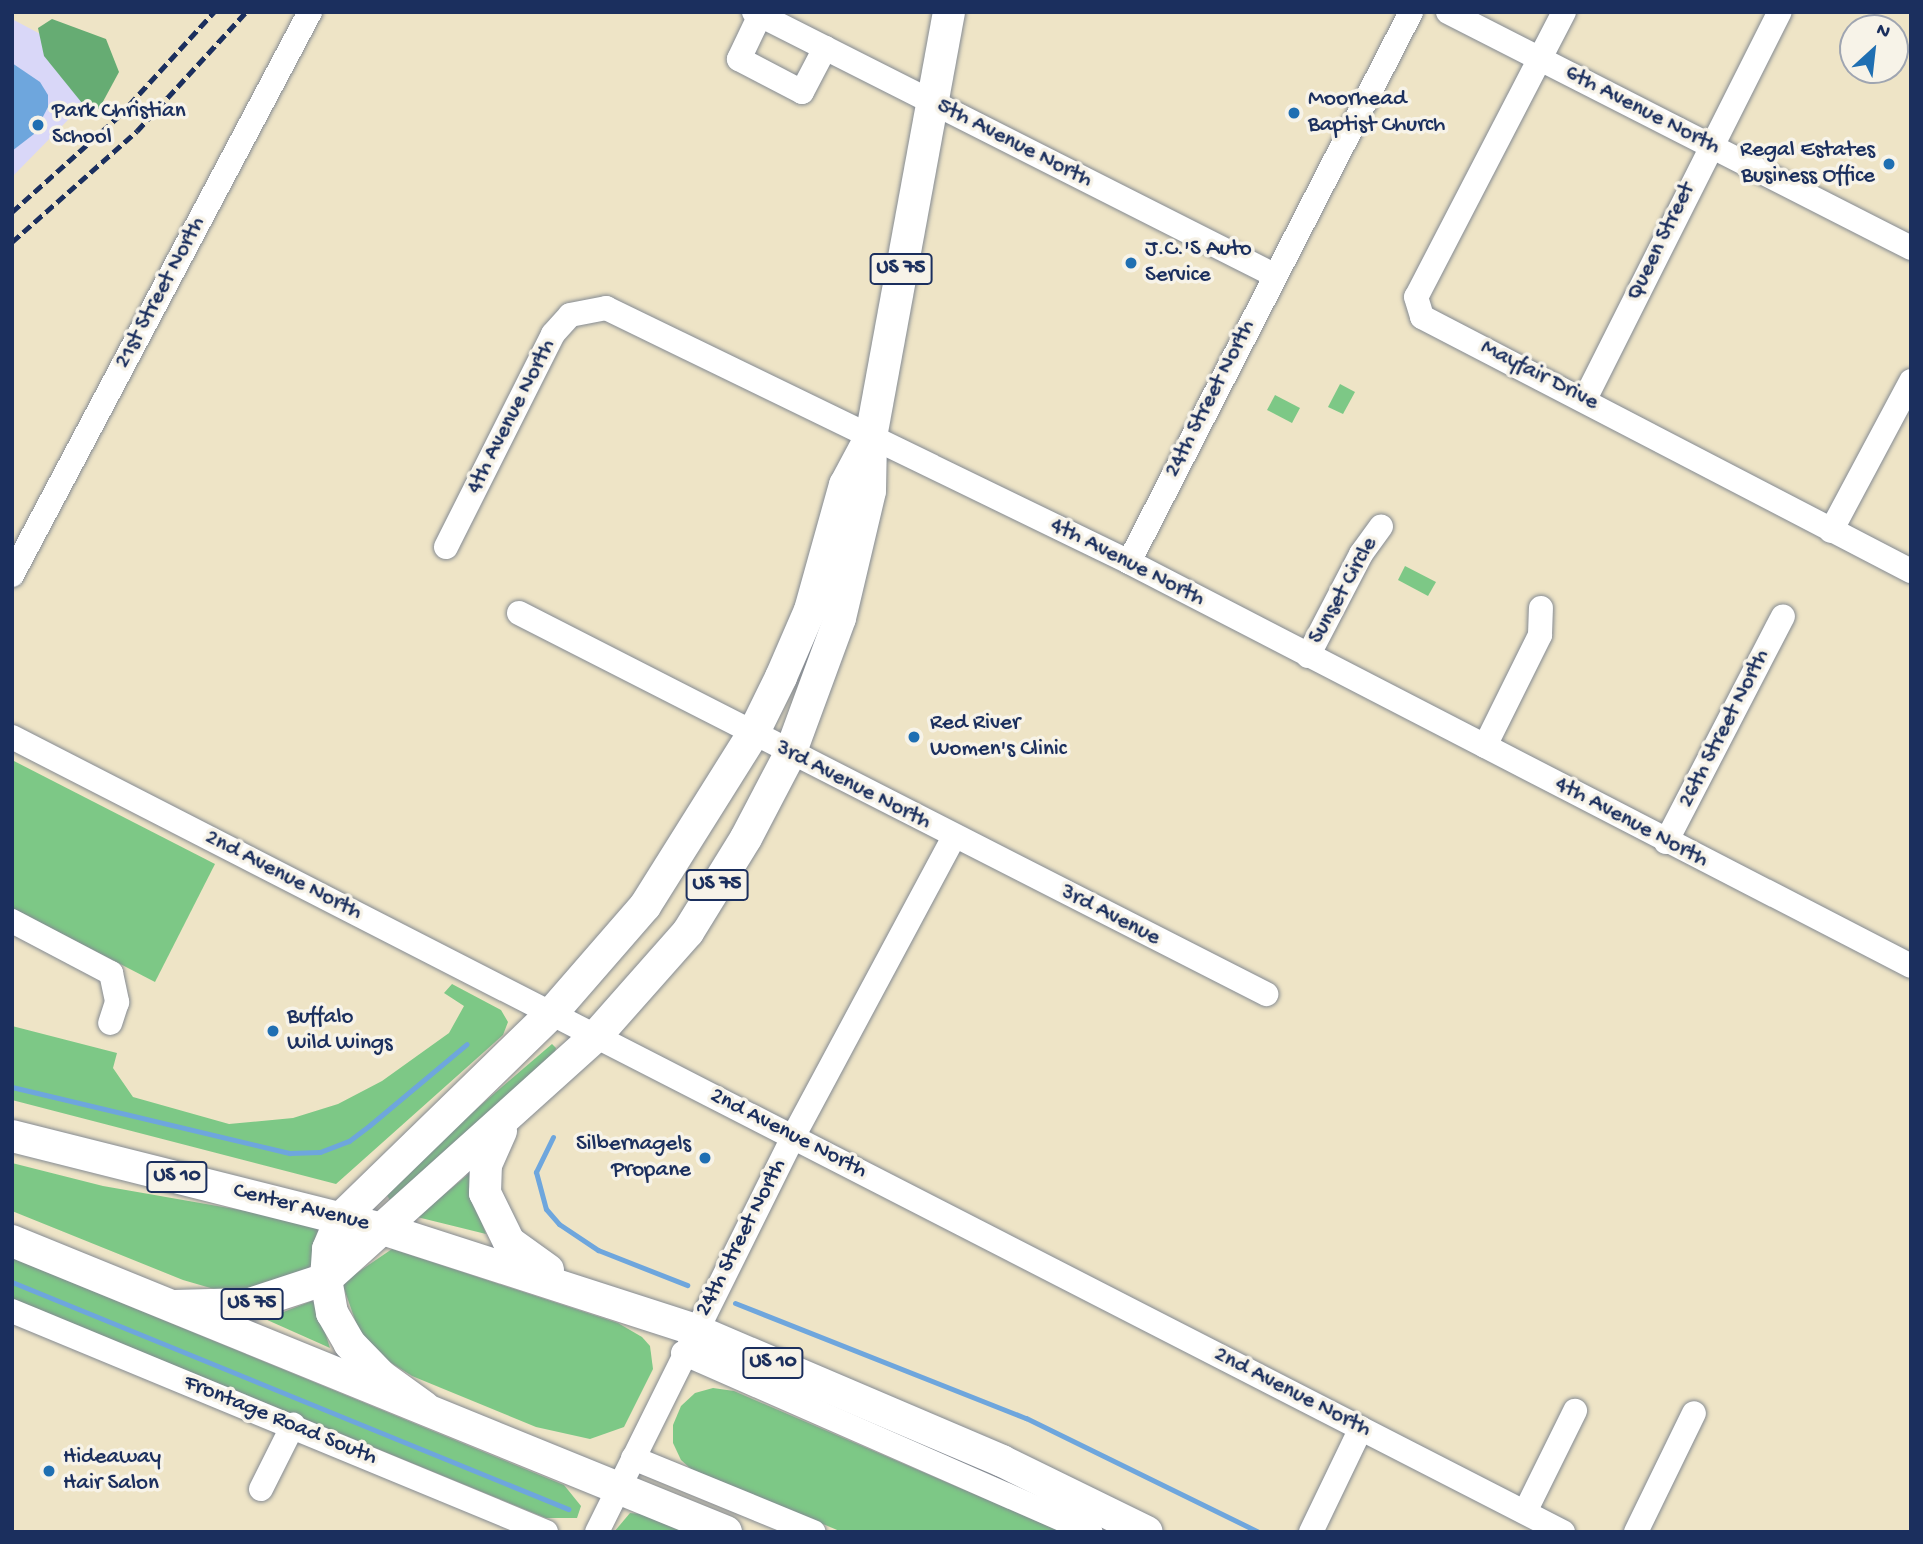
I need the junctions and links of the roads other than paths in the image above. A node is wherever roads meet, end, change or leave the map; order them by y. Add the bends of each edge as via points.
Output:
1 (310, 12) edge
2 (949, 12) edge
3 (1411, 12) edge
4 (1448, 12) edge
5 (1564, 12) edge
6 (1780, 12) edge
7 (757, 14) edge
8 (825, 48) junction
9 (1539, 59) junction
10 (932, 102) junction
11 (1710, 146) junction
12 (1911, 248) edge
13 (1274, 275) junction
14 (1909, 391) edge
15 (1585, 399) junction
16 (871, 437) junction
17 (1381, 526) dead end
18 (1831, 531) junction
19 (446, 547) dead end
20 (1129, 562) junction
21 (1911, 570) edge
22 (12, 575) edge
23 (1541, 608) dead end
24 (519, 613) dead end
25 (1783, 616) dead end
26 (1308, 656) junction
27 (753, 734) junction
28 (12, 737) edge
29 (1485, 746) junction
30 (790, 754) junction
31 (954, 837) junction
32 (1666, 842) junction
33 (12, 921) edge
34 (1911, 967) edge
35 (1266, 994) dead end
36 (552, 1013) junction
37 (110, 1023) dead end
38 (596, 1036) junction
39 (504, 1123) junction
40 (12, 1136) edge
41 (793, 1137) junction
42 (341, 1218) junction
43 (386, 1230) junction
44 (12, 1241) edge
45 (326, 1279) junction
46 (579, 1289) junction
47 (174, 1306) junction
48 (12, 1311) edge
49 (689, 1341) junction
50 (424, 1407) junction
51 (1574, 1411) dead end
52 (1694, 1413) dead end
53 (293, 1425) junction
54 (1360, 1428) junction
55 (633, 1458) junction
56 (618, 1488) junction
57 (261, 1489) dead end
58 (1525, 1512) junction
59 (546, 1532) edge
60 (597, 1532) edge
61 (726, 1532) edge
62 (813, 1532) edge
63 (1090, 1532) edge
64 (1147, 1532) edge
65 (1311, 1532) edge
66 (1563, 1532) edge
67 (1636, 1532) edge

1 - 22 street, 21st Street North
2 - 10 main road, US 75
3 - 13 street, 24th Street North
4 - 9 street, 6th Avenue North
5 - 9 street, Mayfair Drive
6 - 11 street, Queen Street
7 - 8 street, 5th Avenue North
7 - 8 street via 739,60 802,92
8 - 10 street, 5th Avenue North
9 - 11 street, 6th Avenue North
9 - 15 street, Mayfair Drive via 1416,297 1422,317
10 - 13 street, 5th Avenue North
10 - 16 main road, US 75
11 - 12 street, 6th Avenue North
11 - 15 street, Queen Street
13 - 20 street, 24th Street North
14 - 18 street
15 - 18 street, Mayfair Drive
16 - 19 street, 4th Avenue North via 606,308 570,315 534,368
16 - 20 street, 4th Avenue North
16 - 27 main road, US 75 via 845,485 810,610
16 - 30 main road, US 75 via 870,491 840,618
17 - 26 street, Sunset Circle via 1361,554
18 - 21 street, Mayfair Drive
20 - 26 street, 4th Avenue North
23 - 29 street via 1541,635
24 - 27 street, 3rd Avenue North
25 - 32 street, 26th Street North
26 - 29 street, 4th Avenue North
27 - 30 street, 3rd Avenue North
27 - 36 main road, US 75 via 645,906
28 - 36 street, 2nd Avenue North
29 - 32 street, 4th Avenue North
30 - 31 street, 3rd Avenue North
30 - 38 main road, US 75 via 746,838 688,932
31 - 35 street, 3rd Avenue
31 - 41 street, 24th Street North
32 - 34 street, 4th Avenue North
33 - 37 street via 111,973 117,1002
36 - 38 street, 2nd Avenue North
36 - 42 main road, US 75
38 - 39 main road, US 75
38 - 41 street, 2nd Avenue North
39 - 43 main road, US 75
39 - 46 main road via 486,1164 485,1193 492,1212 509,1242
40 - 42 main road, Center Avenue / US 10
41 - 49 street, 24th Street North
41 - 54 street, 2nd Avenue North
42 - 43 main road, Center Avenue / US 10
42 - 45 main road via 328,1250
43 - 45 main road, US 75
43 - 46 main road, US 10
44 - 47 main road
45 - 47 main road, US 75 via 250,1304
45 - 50 main road via 332,1313 350,1344 381,1376
46 - 49 main road, US 10
47 - 50 main road
48 - 53 street, Frontage Road South
49 - 55 street, 24th Street North
49 - 63 street
49 - 64 main road, US 10 via 1003,1461
50 - 56 main road
51 - 58 street
52 - 67 street
53 - 57 street
53 - 59 street, Frontage Road South
54 - 58 street, 2nd Avenue North
54 - 65 street
55 - 56 street, 24th Street North
55 - 62 street
56 - 60 street, 24th Street North
56 - 61 main road
58 - 66 street, 2nd Avenue North

